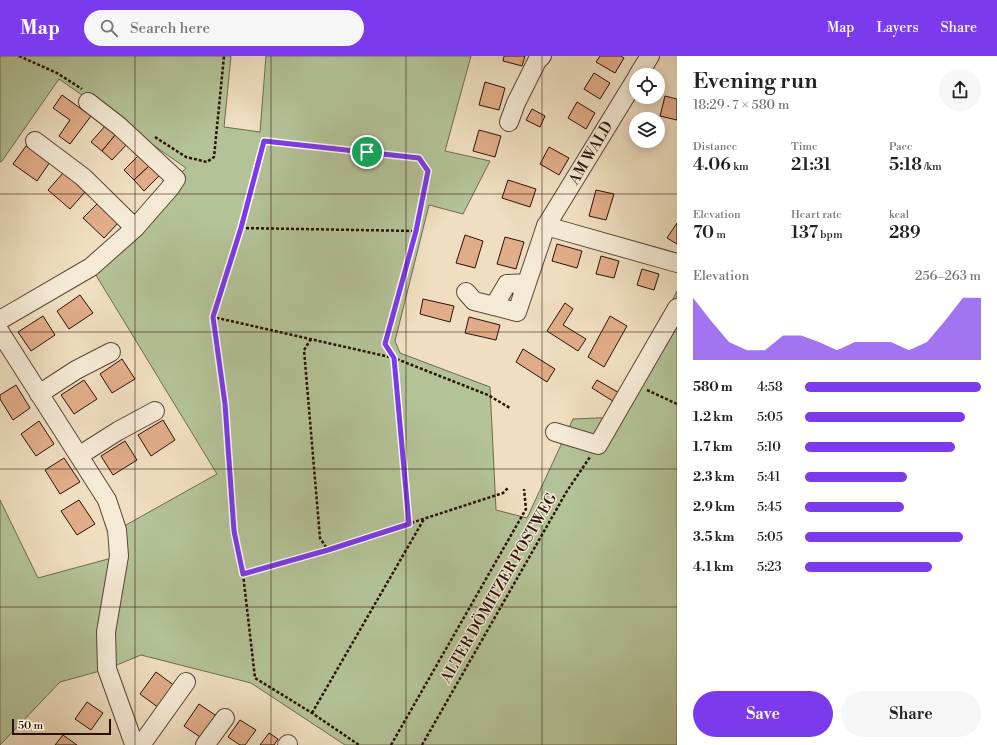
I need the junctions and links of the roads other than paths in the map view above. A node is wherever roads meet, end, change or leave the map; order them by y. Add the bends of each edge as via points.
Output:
1 (542, 56) edge
2 (650, 56) edge
3 (642, 68) edge
4 (629, 90) edge
5 (85, 96) road end
6 (509, 122) dead end
7 (35, 141) dead end
8 (546, 226) junction
9 (135, 228) junction
10 (677, 263) edge
11 (466, 292) dead end
12 (677, 308) edge
13 (0, 320) edge
14 (0, 332) edge
15 (111, 352) dead end
16 (39, 394) junction
17 (155, 411) dead end
18 (555, 432) dead end
19 (80, 455) junction
20 (186, 682) dead end
21 (226, 718) dead end
22 (140, 745) edge
23 (205, 745) edge

1 - 6 street via 516,103
2 - 3 street
4 - 8 street, AM WALD
5 - 9 street via 176,179
7 - 9 street via 83,177
8 - 10 street
8 - 11 street, AM WALD via 517,312 474,301
9 - 13 street via 91,267
12 - 18 street via 598,445
14 - 16 street
15 - 16 street via 76,370
16 - 19 street
17 - 19 street via 118,430
19 - 22 street via 107,500 118,530 119,556 106,632 107,669
20 - 22 street
21 - 23 street

